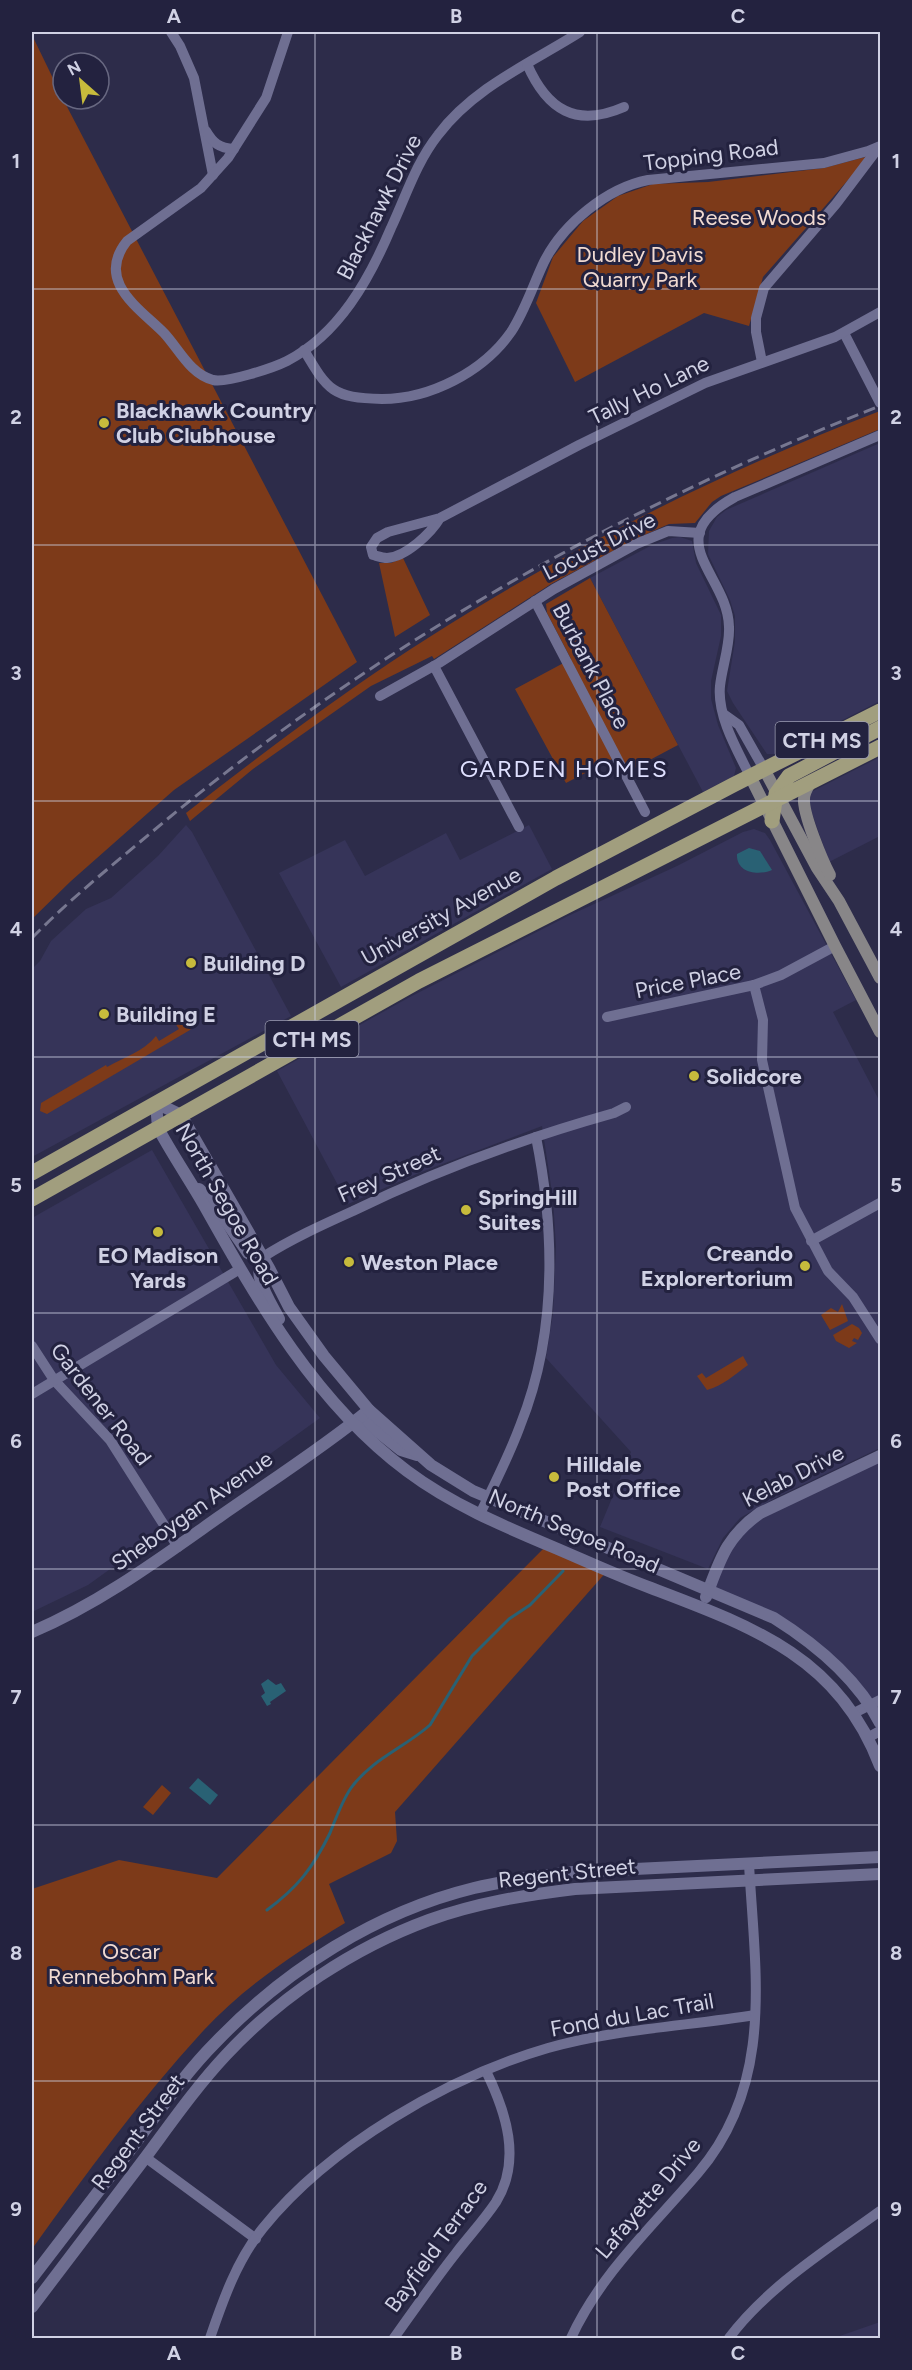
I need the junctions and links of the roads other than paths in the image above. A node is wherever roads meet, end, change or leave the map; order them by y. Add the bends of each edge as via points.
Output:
1 (171, 32) edge
2 (288, 32) edge
3 (580, 32) edge
4 (527, 64) junction
5 (624, 107) dead end
6 (205, 130) junction
7 (880, 146) edge
8 (234, 149) junction
9 (213, 175) junction
10 (880, 312) edge
11 (844, 333) junction
12 (304, 350) junction
13 (762, 362) junction
14 (880, 403) edge
15 (880, 435) edge
16 (440, 518) junction
17 (700, 533) junction
18 (535, 601) junction
19 (434, 666) junction
20 (380, 696) dead end
21 (880, 711) edge
22 (725, 715) junction
23 (880, 728) edge
24 (880, 747) edge
25 (757, 773) junction
26 (811, 782) junction
27 (773, 800) junction
28 (645, 812) dead end
29 (772, 821) joint
30 (519, 827) dead end
31 (839, 901) junction
32 (835, 946) junction
33 (880, 978) edge
34 (754, 985) junction
35 (607, 1017) dead end
36 (880, 1032) edge
37 (156, 1103) junction
38 (626, 1107) dead end
39 (181, 1115) junction
40 (158, 1128) junction
41 (105, 1132) junction
42 (536, 1137) junction
43 (32, 1168) edge
44 (32, 1173) edge
45 (189, 1179) junction
46 (32, 1199) edge
47 (880, 1203) edge
48 (811, 1241) junction
49 (263, 1257) junction
50 (240, 1269) junction
51 (880, 1339) edge
52 (32, 1346) edge
53 (296, 1353) junction
54 (54, 1380) junction
55 (32, 1394) edge
56 (369, 1410) junction
57 (352, 1424) junction
58 (421, 1456) junction
59 (880, 1456) edge
60 (488, 1498) junction
61 (480, 1514) junction
62 (178, 1547) junction
63 (709, 1590) junction
64 (702, 1606) junction
65 (32, 1632) edge
66 (875, 1702) edge
67 (854, 1713) junction
68 (880, 1723) edge
69 (875, 1734) edge
70 (880, 1766) edge
71 (880, 1857) edge
72 (749, 1864) junction
73 (880, 1874) edge
74 (750, 1880) junction
75 (755, 2015) junction
76 (486, 2071) junction
77 (132, 2147) junction
78 (146, 2157) junction
79 (880, 2211) edge
80 (256, 2239) junction
81 (32, 2278) edge
82 (32, 2307) edge
83 (210, 2338) edge
84 (394, 2338) edge
85 (571, 2338) edge
86 (729, 2338) edge

1 - 6 street via 191,69
2 - 8 street via 266,98
3 - 4 street, Blackhawk Drive
4 - 5 street via 543,93 566,113 585,117
4 - 12 street, Blackhawk Drive via 467,103 437,136 416,170 365,284 346,310
6 - 8 street via 220,147
6 - 9 street
7 - 12 street, Topping Road via 824,162 644,181 610,195 583,214 551,251 511,332 492,354 465,374 419,395 392,399 337,393 324,383
7 - 13 street via 765,288 756,318
8 - 9 street
9 - 12 street, Blackhawk Drive via 176,208 127,241 119,251 116,266 119,284 127,298 184,359 200,374 214,380 286,362
10 - 11 street, Tally Ho Lane
11 - 13 street, Tally Ho Lane
11 - 14 street
13 - 16 street, Tally Ho Lane via 664,402
15 - 17 street via 735,497 708,517
16 - 16 street, Tally Ho Lane via 377,538 371,547 373,555 400,555 432,531
17 - 18 street, Locust Drive via 678,531 656,536
17 - 22 street via 701,558 728,618 719,693
18 - 19 street, Locust Drive
18 - 28 street, Burbank Place
19 - 20 street, Locust Drive
19 - 30 street
21 - 25 main road, University Avenue / CTH MS
22 - 25 street via 732,741
22 - 25 street via 738,725
23 - 27 main road via 797,770
24 - 26 main road, University Avenue / CTH MS
25 - 27 main road
25 - 37 main road, University Avenue / CTH MS via 556,878
26 - 27 main road, University Avenue / CTH MS
26 - 31 main road via 804,805
27 - 29 main road
27 - 31 main road
27 - 39 main road, University Avenue / CTH MS via 430,975
29 - 32 main road
31 - 33 main road
32 - 34 street
32 - 36 main road
34 - 35 street, Price Place
34 - 48 street, Price Place via 763,1020 762,1060 792,1200
37 - 39 street, North Segoe Road
37 - 40 street, North Segoe Road
37 - 41 main road, University Avenue / CTH MS
38 - 42 street, Frey Street
39 - 40 main road, University Avenue / CTH MS
39 - 49 street, North Segoe Road
40 - 45 street, North Segoe Road
40 - 46 main road, University Avenue / CTH MS
41 - 43 main road
41 - 44 main road, University Avenue / CTH MS
42 - 49 street, Frey Street via 408,1184
42 - 60 street via 550,1244 545,1326 521,1426
45 - 49 street via 212,1201 248,1253
45 - 50 street, North Segoe Road
47 - 48 street
48 - 51 street, Price Place
49 - 53 street via 258,1274
49 - 56 street, North Segoe Road via 304,1329
50 - 53 street, North Segoe Road
50 - 54 street
52 - 54 street, Gardener Road
53 - 57 street, North Segoe Road
54 - 55 street
54 - 62 street, Gardener Road via 110,1440
56 - 57 street, Sheboygan Avenue
56 - 58 street, North Segoe Road
57 - 58 street via 366,1422 401,1450
57 - 61 street, North Segoe Road via 407,1471
57 - 62 street, Sheboygan Avenue
58 - 60 street, North Segoe Road
59 - 63 street, Kelab Drive via 746,1523 722,1554
60 - 61 street
60 - 63 street, North Segoe Road
61 - 64 street, North Segoe Road via 650,1588
62 - 65 street, Sheboygan Avenue via 98,1600
63 - 64 street, Kelab Drive
63 - 66 street, North Segoe Road via 774,1618 802,1635
64 - 67 street, North Segoe Road via 789,1651 822,1678
66 - 67 street
66 - 68 street, North Segoe Road
67 - 69 street, North Segoe Road
69 - 70 street, North Segoe Road
71 - 72 street, Regent Street
72 - 74 street, Lafayette Drive
72 - 77 street, Regent Street via 524,1878 472,1889 388,1919 299,1969 247,2011 191,2069
73 - 74 street, Regent Street
74 - 75 street, Lafayette Drive
74 - 78 street, Regent Street via 575,1888 525,1895 467,1908 395,1934 329,1971 258,2024 206,2079
75 - 76 street, Fond du Lac Trail via 594,2037 548,2048
75 - 85 street, Lafayette Drive via 749,2073 720,2141 699,2171 615,2266 586,2307
76 - 80 street, Fond du Lac Trail via 441,2090 372,2133 310,2180
76 - 84 street, Bayfield Terrace via 508,2127 510,2159 506,2178 496,2202
77 - 78 street
77 - 81 street, Regent Street
78 - 80 street
78 - 82 street, Regent Street
79 - 86 street via 771,2293
80 - 83 street, Fond du Lac Trail via 232,2280

